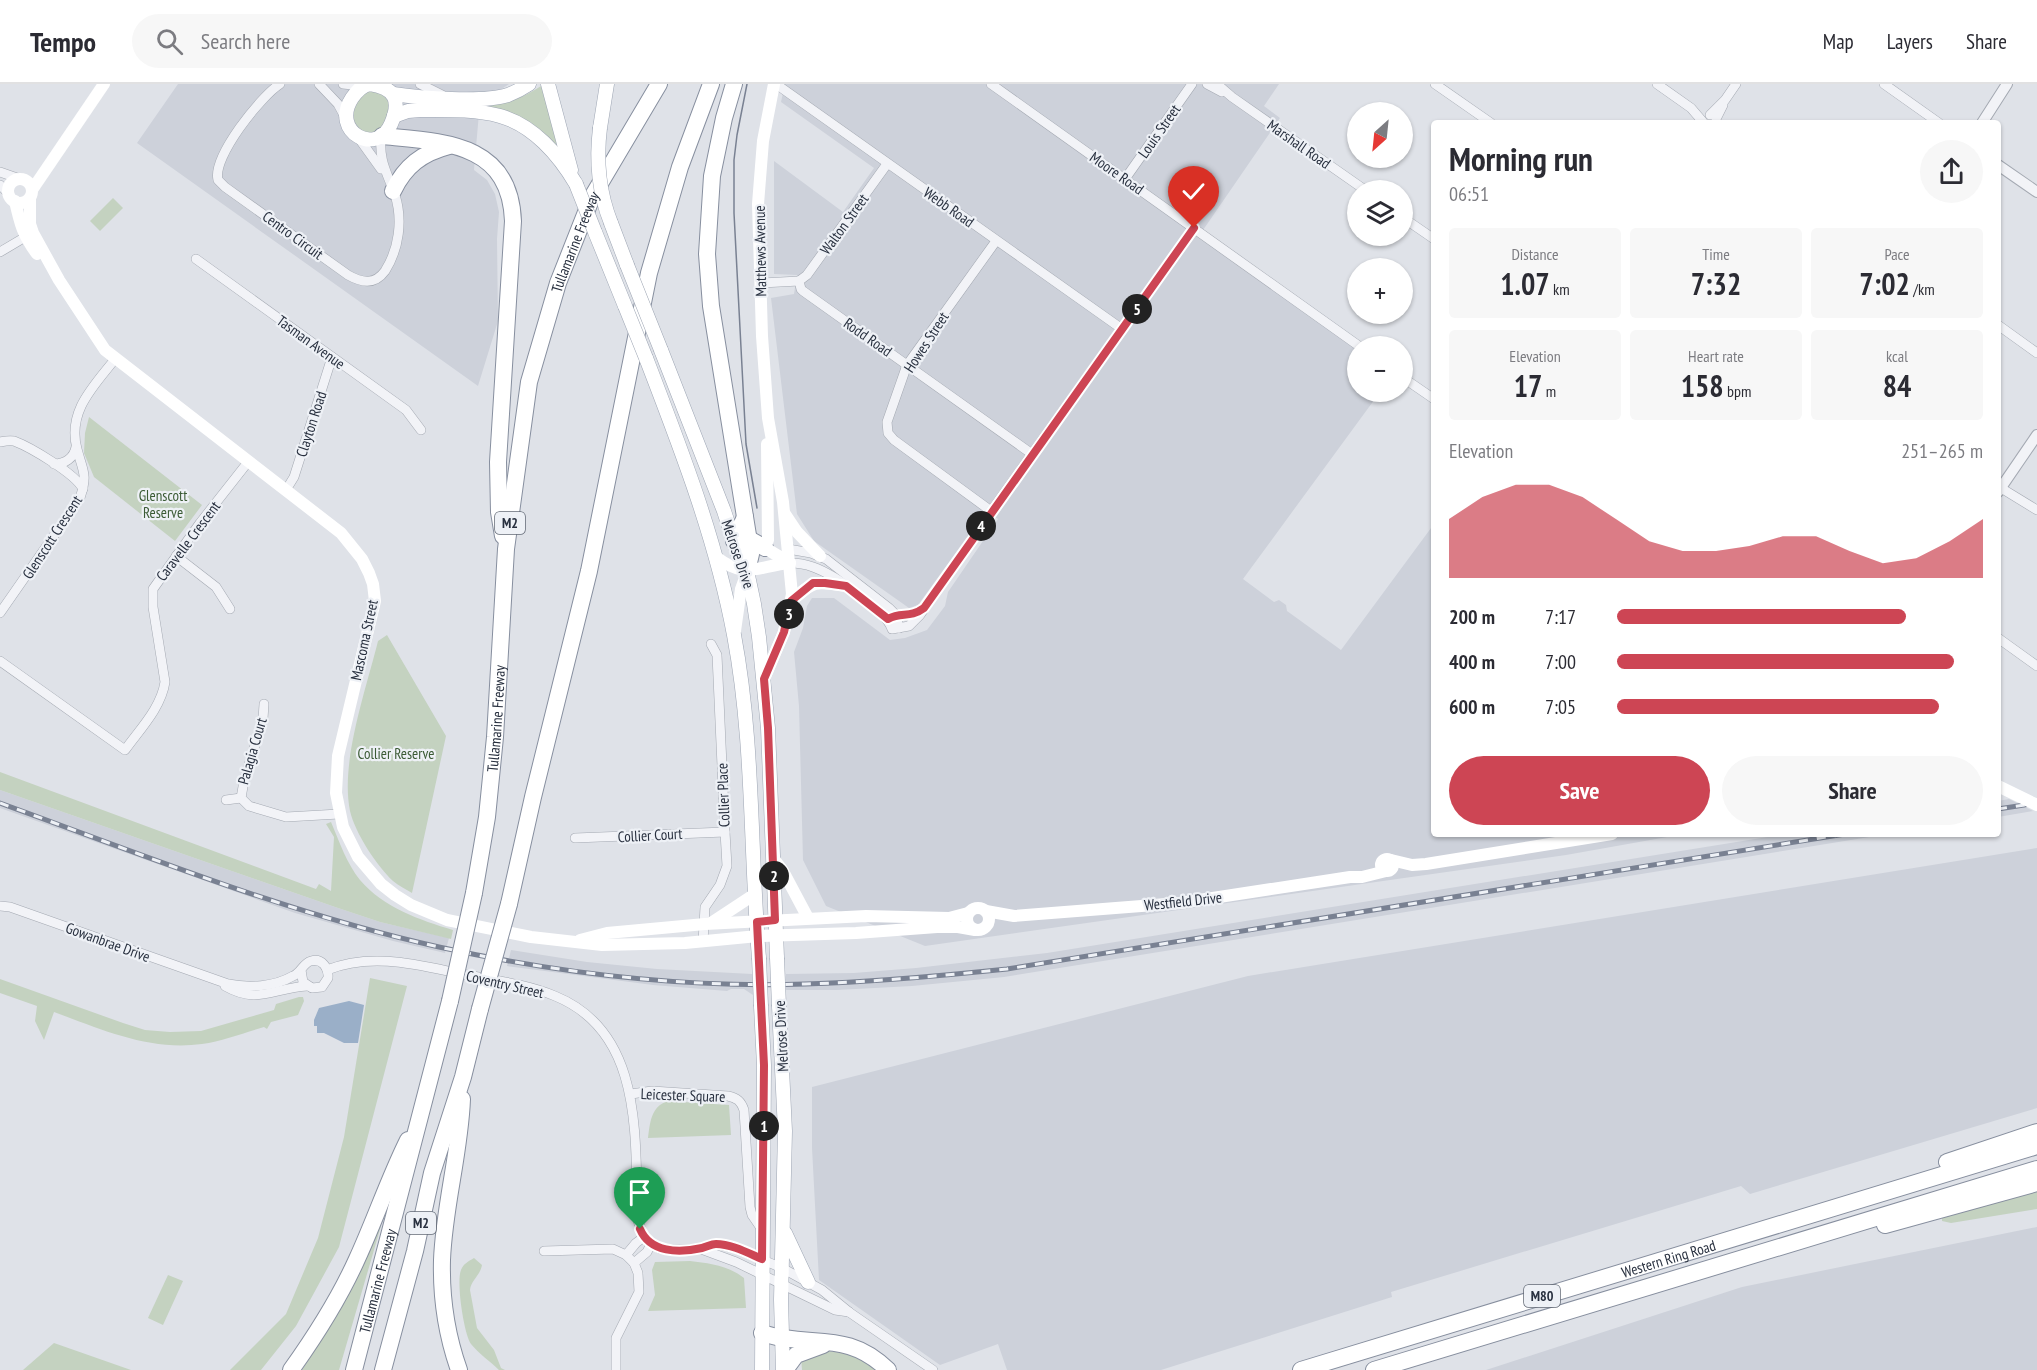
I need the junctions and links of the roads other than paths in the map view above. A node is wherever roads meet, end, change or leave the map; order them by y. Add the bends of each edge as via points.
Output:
1 (104, 84) edge
2 (280, 84) edge
3 (319, 84) edge
4 (343, 84) edge
5 (420, 84) edge
6 (529, 84) edge
7 (548, 84) edge
8 (607, 84) edge
9 (659, 84) edge
10 (711, 84) edge
11 (734, 84) edge
12 (775, 84) edge
13 (991, 84) edge
14 (1192, 84) edge
15 (1207, 84) edge
16 (1217, 84) edge
17 (1435, 84) edge
18 (1657, 84) edge
19 (1736, 84) edge
20 (1884, 84) edge
21 (2007, 84) edge
22 (365, 85) edge
23 (394, 90) edge
24 (452, 98) junction
25 (1232, 98) junction
26 (394, 116) junction
27 (1487, 120) edge
28 (1712, 120) edge
29 (1935, 120) edge
30 (1983, 120) edge
31 (347, 122) junction
32 (382, 136) junction
33 (358, 137) junction
34 (455, 145) junction
35 (48, 164) junction
36 (887, 164) junction
37 (2001, 167) edge
38 (0, 172) edge
39 (386, 176) junction
40 (22, 179) junction
41 (1125, 179) junction
42 (1351, 180) edge
43 (576, 184) junction
44 (0, 185) edge
45 (393, 191) junction
46 (2037, 192) edge
47 (31, 194) junction
48 (12, 198) junction
49 (1413, 225) edge
50 (1194, 228) junction
51 (29, 235) junction
52 (1431, 237) edge
53 (996, 241) junction
54 (0, 252) edge
55 (196, 259) dead end
56 (800, 281) junction
57 (761, 283) junction
58 (2001, 328) edge
59 (1122, 329) junction
60 (1347, 337) edge
61 (2037, 353) edge
62 (332, 357) junction
63 (115, 359) junction
64 (908, 365) junction
65 (1413, 385) edge
66 (1431, 397) edge
67 (768, 418) junction
68 (421, 430) dead end
69 (2037, 435) edge
70 (0, 442) edge
71 (76, 446) junction
72 (1032, 454) junction
73 (248, 462) junction
74 (54, 464) junction
75 (2001, 486) edge
76 (83, 489) junction
77 (286, 490) junction
78 (2037, 510) edge
79 (991, 511) junction
80 (785, 513) junction
81 (741, 540) junction
82 (712, 541) junction
83 (765, 548) junction
84 (506, 549) junction
85 (788, 549) junction
86 (176, 556) junction
87 (820, 556) junction
88 (716, 557) junction
89 (790, 563) junction
90 (747, 571) junction
91 (846, 586) junction
92 (791, 601) junction
93 (924, 608) junction
94 (230, 609) dead end
95 (0, 613) edge
96 (892, 617) junction
97 (734, 636) junction
98 (2001, 640) edge
99 (711, 644) dead end
100 (0, 661) edge
101 (2037, 666) edge
102 (764, 679) junction
103 (264, 704) dead end
104 (2001, 787) edge
105 (241, 798) junction
106 (226, 800) dead end
107 (2037, 805) edge
108 (339, 814) junction
109 (724, 832) junction
110 (1593, 837) edge
111 (575, 838) dead end
112 (774, 858) junction
113 (755, 894) junction
114 (0, 906) edge
115 (986, 911) junction
116 (968, 913) junction
117 (1014, 916) junction
118 (808, 918) junction
119 (775, 920) junction
120 (757, 922) junction
121 (708, 924) junction
122 (979, 930) junction
123 (758, 936) junction
124 (776, 936) junction
125 (573, 942) junction
126 (703, 942) junction
127 (302, 970) junction
128 (327, 970) junction
129 (215, 980) junction
130 (307, 986) junction
131 (463, 1077) junction
132 (631, 1094) junction
133 (420, 1114) junction
134 (2037, 1132) edge
135 (2037, 1146) edge
136 (2037, 1169) edge
137 (2037, 1183) edge
138 (1783, 1223) junction
139 (782, 1228) junction
140 (763, 1231) junction
141 (648, 1241) junction
142 (700, 1249) junction
143 (544, 1251) dead end
144 (626, 1255) junction
145 (762, 1259) junction
146 (1737, 1260) junction
147 (634, 1263) junction
148 (782, 1268) junction
149 (762, 1275) junction
150 (808, 1282) junction
151 (782, 1285) junction
152 (849, 1312) junction
153 (762, 1333) junction
154 (781, 1339) junction
155 (832, 1342) junction
156 (291, 1370) edge
157 (354, 1370) edge
158 (383, 1370) edge
159 (459, 1370) edge
160 (616, 1370) edge
161 (762, 1370) edge
162 (784, 1370) edge
163 (888, 1370) edge
164 (933, 1370) edge
165 (1301, 1370) edge
166 (1374, 1370) edge

1 - 35 main road
2 - 45 street, Centro Circuit via 260,102 229,146 217,171 221,184 348,275 366,282 381,276 395,250 399,225
3 - 31 street via 338,104
4 - 22 street
5 - 24 street
6 - 24 main road via 499,97
7 - 43 main road, Melrose Drive
8 - 81 main road, Melrose Drive, bridge via 600,128 600,178 605,208
9 - 84 highway, Tullamarine Freeway / M2 via 592,197 558,283 529,382
10 - 131 highway, Tullamarine Freeway / M2, bridge via 680,167 649,273 589,571
11 - 81 highway via 712,176 707,254 711,306 746,516 739,533
12 - 36 street, Webb Road
12 - 57 main road, Matthews Avenue via 763,141 759,193
13 - 41 street, Moore Road
14 - 41 street, Louis Street
15 - 25 street, Marshall Road
16 - 25 street, Marshall Road
17 - 27 street
18 - 28 street
19 - 28 street
20 - 29 street
21 - 30 street
22 - 23 main road
22 - 31 main road via 349,102
23 - 24 main road via 423,98
23 - 26 main road
25 - 42 street, Marshall Road
26 - 32 main road
26 - 43 main road via 420,110 500,116 540,140 567,168
31 - 33 main road
32 - 33 main road
32 - 34 highway
32 - 39 street, Centro Circuit via 380,155
33 - 39 street, Centro Circuit
34 - 45 highway via 419,157
34 - 84 highway via 476,154 493,168 505,183 513,207 498,462 499,512
35 - 40 main road
35 - 47 main road
36 - 53 street, Webb Road
36 - 56 street, Walton Street
37 - 46 street
38 - 40 street
39 - 45 street, Centro Circuit
40 - 47 main road via 30,183
40 - 48 main road via 11,184
41 - 50 street, Moore Road
43 - 82 main road, Melrose Drive, bridge via 684,456
44 - 48 street
47 - 48 main road via 23,202
47 - 51 main road, Mascoma Street
48 - 51 main road, Mascoma Street via 20,226
49 - 52 street
50 - 59 street
50 - 60 street, Moore Road
51 - 54 street
51 - 63 main road, Mascoma Street via 98,341
53 - 59 street, Webb Road
53 - 64 street, Howes Street
55 - 62 street, Tasman Avenue
56 - 57 street
56 - 64 street, Rodd Road via 803,291
57 - 67 main road, Matthews Avenue
58 - 61 street
59 - 72 street
62 - 68 street, Tasman Avenue via 406,410
62 - 77 street, Clayton Road via 294,477
63 - 71 street, Glenscott Crescent via 81,404
63 - 73 main road, Mascoma Street
64 - 72 street, Rodd Road
64 - 79 street, Howes Street via 887,422 888,433
65 - 66 street
67 - 80 main road, Matthews Avenue
67 - 83 main road, Matthews Avenue
69 - 75 street
70 - 74 street via 14,441
71 - 74 street via 69,459
71 - 76 street, Glenscott Crescent via 84,469
72 - 79 street
73 - 77 main road, Mascoma Street
73 - 86 street, Caravelle Crescent
74 - 76 street via 74,476
75 - 78 street
76 - 95 street, Glenscott Crescent via 72,511
77 - 108 main road, Mascoma Street via 352,545 369,573 374,592 372,616 338,756
79 - 93 street
80 - 85 main road, Matthews Avenue
80 - 87 main road
81 - 82 main road via 723,545
81 - 83 highway
81 - 90 highway via 751,557
82 - 88 main road, Melrose Drive
83 - 85 main road
83 - 89 main road
83 - 90 main road
84 - 133 highway, Tullamarine Freeway / M2, bridge via 487,817 450,1001
85 - 87 street
85 - 89 main road, Matthews Avenue
86 - 94 street via 216,587
86 - 100 street, Caravelle Crescent via 156,582 152,597 165,682 163,693 125,750
87 - 96 street via 873,594
88 - 90 main road via 734,569
88 - 97 main road, Melrose Drive
89 - 90 main road
89 - 91 street via 817,568
89 - 92 main road, Matthews Avenue
90 - 97 main road
90 - 102 main road, Melrose Drive
91 - 92 main road via 813,583
91 - 96 street
92 - 102 main road, Matthews Avenue via 784,632
93 - 96 street via 909,616
93 - 96 street via 910,625 896,628
97 - 113 main road, Melrose Drive via 744,704
98 - 101 street
99 - 109 street, Collier Place via 717,653
102 - 112 main road, Melrose Drive
103 - 105 street, Palagia Court
104 - 107 main road, bridge
105 - 106 street, Palagia Court
105 - 108 street, Palagia Court via 249,806 286,817
108 - 125 main road, Mascoma Street via 368,870 411,905 447,920
109 - 111 street, Collier Court
109 - 121 street, Collier Place via 725,876 706,903
110 - 117 main road, Westfield Drive via 1409,870 1388,865 1362,877 1180,903
112 - 118 main road
112 - 119 main road, Melrose Drive
113 - 120 main road, Melrose Drive
113 - 121 main road
114 - 129 street, Gowanbrae Drive
115 - 116 main road via 978,908
115 - 117 main road, Westfield Drive
115 - 122 main road via 989,922
116 - 118 main road via 949,918
116 - 122 main road via 967,923
117 - 122 main road, Westfield Drive
118 - 119 main road
119 - 120 main road, Mascoma Street
119 - 124 main road, Melrose Drive
120 - 121 main road, Mascoma Street
120 - 123 main road, Melrose Drive
121 - 125 main road, Mascoma Street via 607,933
121 - 126 street, Collier Place
122 - 124 main road, Westfield Drive via 937,927
123 - 124 main road, Mascoma Street
123 - 126 main road, Mascoma Street
123 - 140 main road, Melrose Drive, bridge via 764,1065
124 - 139 main road, Melrose Drive, bridge via 785,1131
125 - 126 main road, Mascoma Street via 622,946
127 - 128 street via 314,961 321,962
127 - 129 street, Gowanbrae Drive via 266,985 234,985
127 - 130 street via 301,979
128 - 130 street via 324,985 314,989
128 - 132 street, Coventry Street via 386,960 555,996 580,1012 608,1040
129 - 130 street, Gowanbrae Drive via 249,996
131 - 158 highway, Tullamarine Freeway / M2 via 432,1173
131 - 159 highway via 461,1128 442,1260 447,1321
132 - 140 street, Leicester Square via 667,1091 736,1098 742,1102 750,1207
132 - 141 street, Coventry Street via 638,1221
133 - 156 highway via 339,1296
133 - 157 highway, Tullamarine Freeway / M2
134 - 138 highway
135 - 138 highway, Western Ring Road / M80
136 - 146 highway, Western Ring Road / M80
137 - 146 highway via 1915,1218
138 - 165 highway, Western Ring Road / M80
139 - 148 main road, Melrose Drive
139 - 150 main road
140 - 145 main road, Melrose Drive
141 - 142 street via 665,1250
141 - 144 street via 636,1243
141 - 147 street via 647,1252
142 - 145 street via 724,1245
142 - 149 street
143 - 144 street via 604,1248
144 - 147 street
145 - 148 street
145 - 149 main road, Melrose Drive
146 - 166 highway, Western Ring Road / M80
147 - 160 street via 639,1292 617,1332
148 - 150 street
148 - 151 main road, Melrose Drive
149 - 151 street
149 - 153 main road, Melrose Drive
150 - 152 street
151 - 152 street via 835,1310
151 - 154 main road, Melrose Drive
152 - 164 street
153 - 154 highway
153 - 161 main road, Melrose Drive
154 - 155 highway
154 - 162 main road, Melrose Drive
155 - 162 highway via 796,1355
155 - 163 highway via 859,1348

